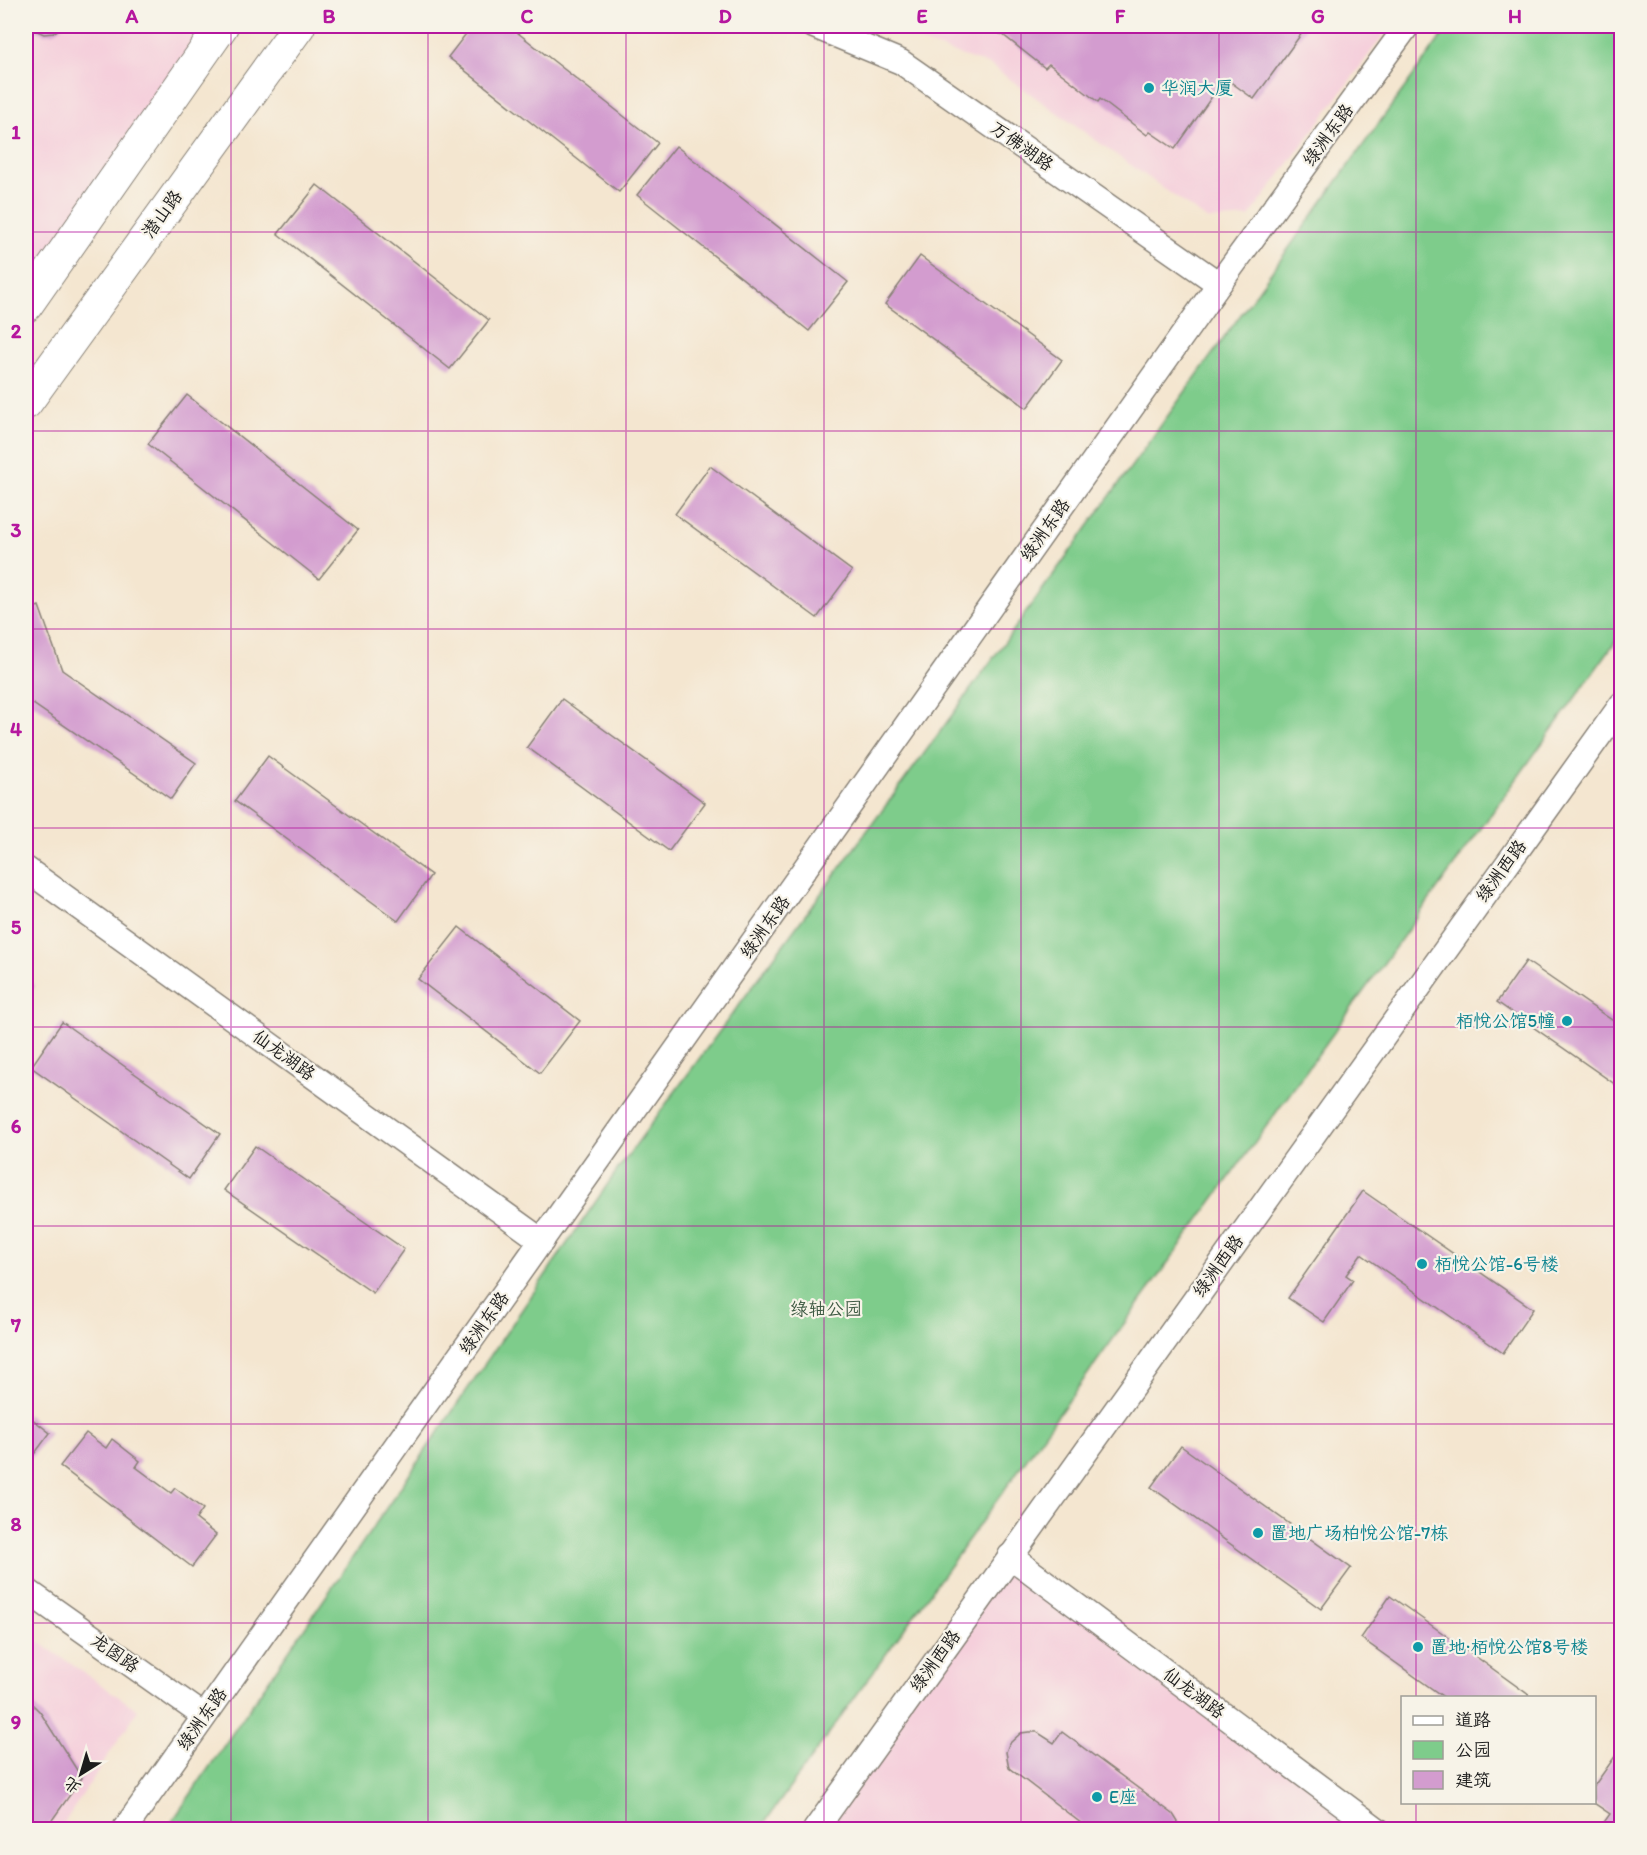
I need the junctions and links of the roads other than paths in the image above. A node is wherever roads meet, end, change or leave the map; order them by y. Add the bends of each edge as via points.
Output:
1 (299, 26) edge
2 (814, 26) edge
3 (1407, 26) edge
4 (215, 32) edge
5 (1220, 284) junction
6 (26, 306) edge
7 (26, 403) edge
8 (1622, 704) edge
9 (26, 869) edge
10 (542, 1241) junction
11 (1010, 1556) junction
12 (26, 1590) edge
13 (204, 1716) junction
14 (124, 1830) edge
15 (815, 1830) edge
16 (1378, 1830) edge

1 - 7 main road, 潜山路
2 - 5 street, 万佛湖路 via 901,62
3 - 5 street, 绿洲东路
4 - 6 main road
5 - 10 street, 绿洲东路
8 - 11 street, 绿洲西路
9 - 10 street, 仙龙湖路
10 - 13 street, 绿洲东路
11 - 15 street, 绿洲西路
11 - 16 street, 仙龙湖路
12 - 13 street, 龙图路
13 - 14 street, 绿洲东路

